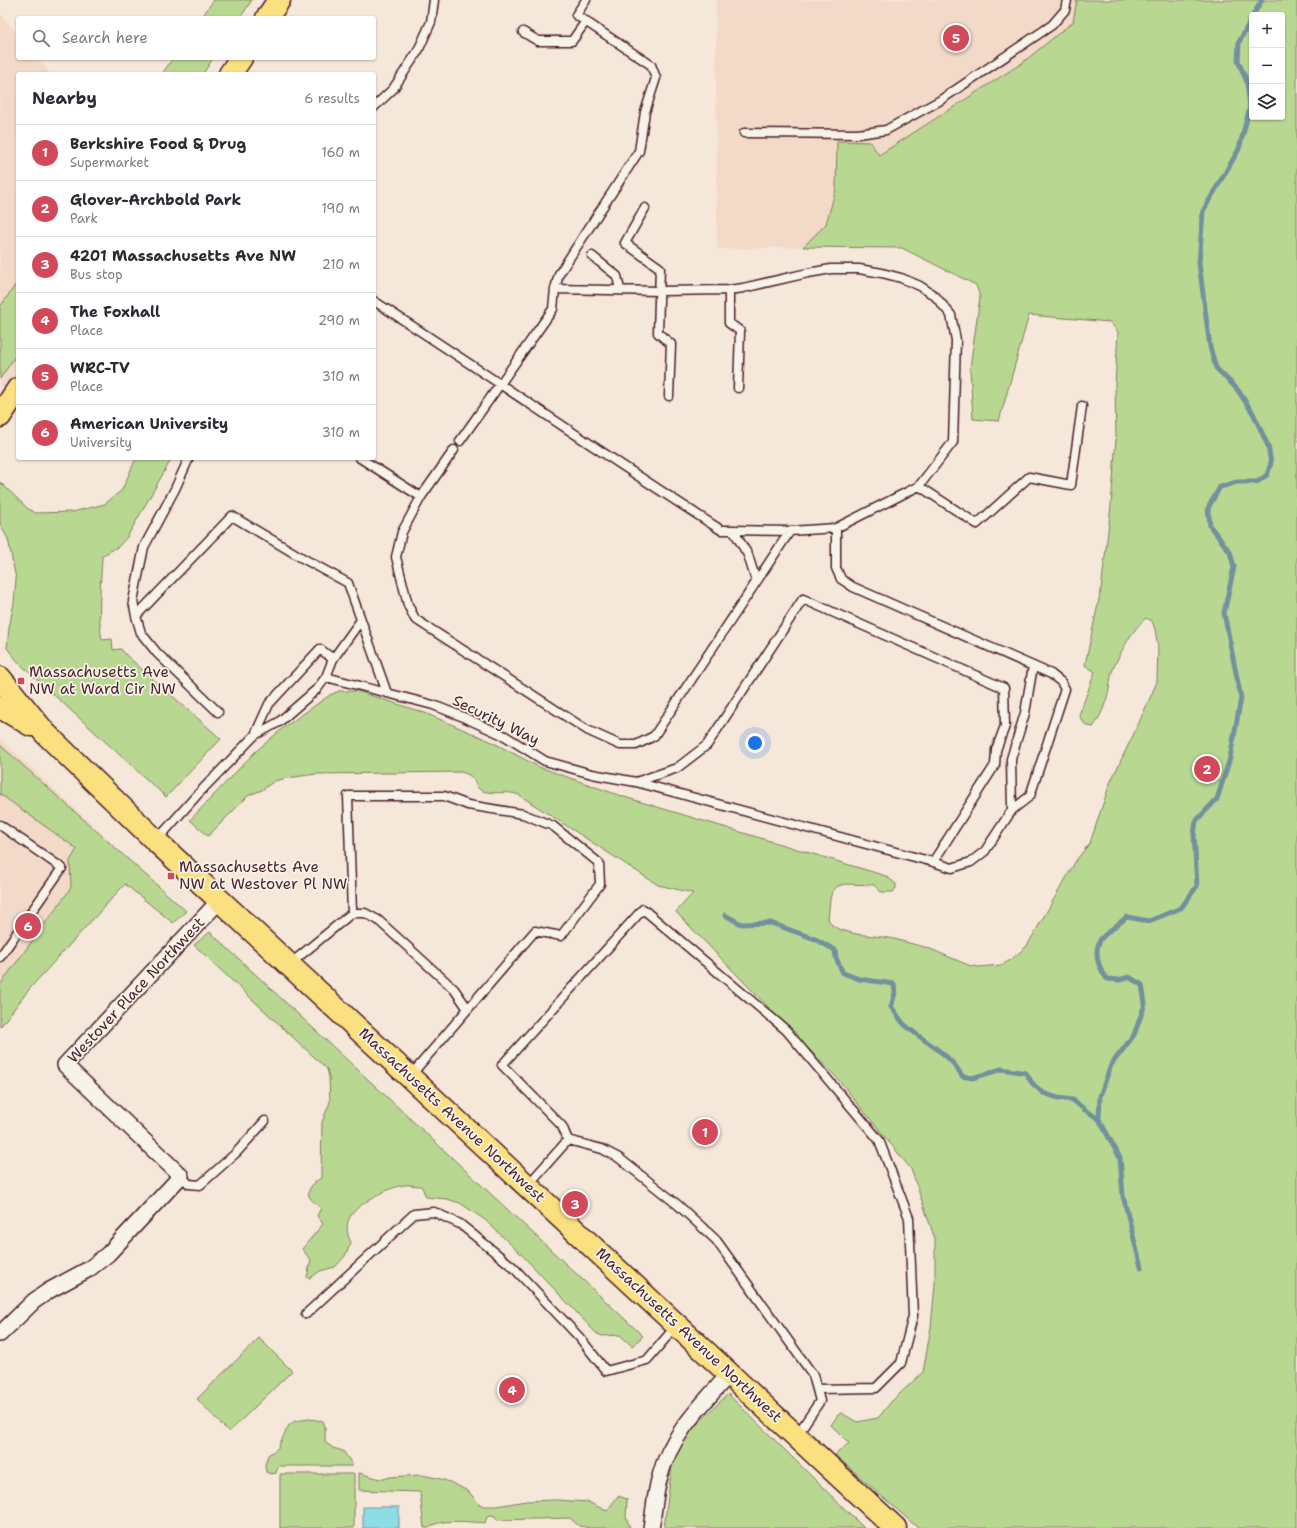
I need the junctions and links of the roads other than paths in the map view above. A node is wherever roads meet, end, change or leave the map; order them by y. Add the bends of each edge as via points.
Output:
1 (279, 0) edge
2 (434, 0) edge
3 (586, 0) edge
4 (1067, 0) edge
5 (269, 16) edge
6 (586, 21) junction
7 (523, 32) dead end
8 (240, 60) edge
9 (231, 72) edge
10 (376, 105) edge
11 (744, 133) dead end
12 (645, 208) dead end
13 (592, 256) dead end
14 (555, 289) junction
15 (620, 290) junction
16 (729, 290) junction
17 (660, 291) junction
18 (376, 302) edge
19 (501, 383) junction
20 (738, 388) dead end
21 (16, 392) edge
22 (669, 396) dead end
23 (1082, 406) dead end
24 (0, 416) edge
25 (460, 441) dead end
26 (454, 450) dead end
27 (188, 460) edge
28 (363, 460) edge
29 (919, 486) junction
30 (421, 497) junction
31 (836, 528) junction
32 (733, 530) junction
33 (790, 531) junction
34 (756, 581) junction
35 (136, 616) junction
36 (361, 620) junction
37 (333, 659) junction
38 (1033, 666) junction
39 (326, 677) junction
40 (0, 678) edge
41 (387, 693) junction
42 (0, 706) edge
43 (218, 712) dead end
44 (45, 733) junction
45 (255, 735) junction
46 (636, 782) junction
47 (1012, 810) junction
48 (0, 826) edge
49 (156, 841) junction
50 (933, 862) junction
51 (220, 900) junction
52 (352, 913) junction
53 (0, 957) edge
54 (289, 964) junction
55 (468, 1010) junction
56 (410, 1076) junction
57 (265, 1120) dead end
58 (568, 1140) junction
59 (181, 1176) junction
60 (528, 1185) junction
61 (306, 1314) dead end
62 (677, 1324) junction
63 (0, 1334) edge
64 (730, 1373) junction
65 (817, 1389) junction
66 (797, 1436) junction
67 (651, 1528) edge
68 (896, 1528) edge

1 - 5 main road
2 - 10 lane via 430,22 418,51 393,88
3 - 6 lane via 576,15
4 - 11 lane via 1065,10 1052,25 939,101 886,130 858,134
6 - 7 lane via 572,41 538,41
6 - 14 lane via 651,65 656,78 645,112 639,151 566,261
8 - 9 main road
12 - 17 lane via 625,243 660,268
13 - 15 lane via 617,276
14 - 15 lane
14 - 19 lane via 553,309
15 - 17 lane
16 - 17 lane
16 - 20 lane via 729,323 740,331
16 - 29 lane via 808,272 859,269 901,278 936,296 951,316 956,340 953,442
17 - 22 lane via 658,333 671,344
18 - 19 lane
19 - 25 lane
19 - 32 lane via 614,461 721,530
21 - 24 main road
23 - 29 lane via 1071,485 1029,477 977,524
26 - 30 lane
27 - 35 lane via 144,547 133,601
28 - 30 lane
29 - 31 lane
30 - 34 lane via 402,532 396,557 408,606 415,619 587,730 620,745 636,745 654,736
31 - 33 lane
31 - 38 lane via 836,568 841,579 853,587
32 - 33 lane
32 - 34 lane via 748,555
33 - 34 lane
35 - 36 lane via 232,516 348,583
35 - 43 lane via 141,633 157,653
36 - 37 lane
36 - 41 lane
37 - 39 lane
37 - 45 lane via 320,650 269,704
38 - 47 lane via 1024,713 1011,759
38 - 47 lane via 1051,674 1065,689 1030,796
39 - 41 lane, Security Way
39 - 45 lane via 317,689 279,722
40 - 44 main road, Massachusetts Avenue Northwest
41 - 46 lane, Security Way via 433,705 461,716 505,736 545,761 592,774
42 - 44 main road, Massachusetts Avenue Northwest
44 - 49 main road, Massachusetts Avenue Northwest
45 - 49 lane
46 - 50 lane
46 - 50 lane, Security Way via 677,768 707,745 803,599 1004,688 1005,726 996,750 995,765
47 - 50 lane via 985,851 971,862 952,868
48 - 53 lane via 62,868
49 - 51 main road, Massachusetts Avenue Northwest
51 - 54 main road, Massachusetts Avenue Northwest
51 - 59 street, Westover Place Northwest via 65,1065
52 - 54 lane
52 - 55 lane via 365,913 378,920 454,989
52 - 55 lane via 348,796 444,796 468,805 523,814 553,826 599,863 600,884 560,936 536,931
54 - 56 main road, Massachusetts Avenue Northwest
55 - 56 lane
56 - 60 main road, Massachusetts Avenue Northwest
57 - 59 lane via 236,1153 200,1186 189,1184
58 - 60 lane
58 - 65 lane via 602,1149 619,1158 678,1205 716,1240 813,1375
58 - 65 lane via 562,1126 502,1065 643,909 786,1030 879,1140 909,1218 913,1316 901,1363 876,1388
59 - 63 street via 108,1254 89,1269 34,1301
60 - 62 main road, Massachusetts Avenue Northwest
61 - 62 lane via 414,1214 434,1212 460,1224 513,1267 580,1338 606,1371 647,1360
62 - 64 main road, Massachusetts Avenue Northwest
64 - 66 main road, Massachusetts Avenue Northwest
64 - 67 street via 695,1412 673,1443 660,1476
65 - 66 lane via 820,1401
66 - 68 main road, Massachusetts Avenue Northwest

